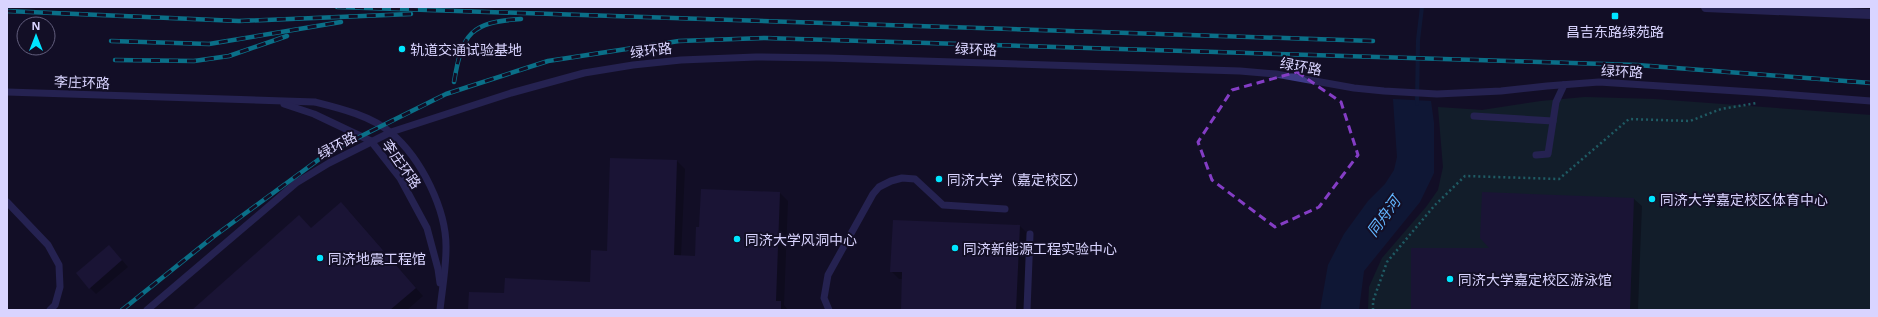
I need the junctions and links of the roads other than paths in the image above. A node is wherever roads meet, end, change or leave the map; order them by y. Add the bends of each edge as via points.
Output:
1 (1706, 7) edge
2 (1871, 14) edge
3 (1564, 85) junction
4 (7, 92) edge
5 (276, 101) junction
6 (1871, 101) edge
7 (1474, 116) dead end
8 (1553, 121) junction
9 (391, 132) junction
10 (371, 141) junction
11 (1536, 155) dead end
12 (7, 202) edge
13 (1004, 209) dead end
14 (1030, 234) dead end
15 (441, 299) junction
16 (50, 310) edge
17 (147, 310) edge
18 (440, 310) edge
19 (829, 310) edge
20 (1027, 310) edge

1 - 2 street
3 - 6 lane, 绿环路 via 1607,83
3 - 8 lane via 1556,102
3 - 9 lane, 绿环路 via 1437,94 1354,88 1276,74 1240,71 827,58 720,58 633,65 584,73 512,92
4 - 5 lane, 李庄环路
5 - 9 lane, 李庄环路 via 315,102 346,110
5 - 10 lane, 李庄环路 via 314,114
7 - 8 lane
8 - 11 lane via 1548,154
9 - 10 lane, 绿环路
9 - 15 lane, 李庄环路 via 415,160 431,186 442,220 447,248
10 - 15 lane, 李庄环路 via 400,178 427,228 438,269
10 - 17 lane, 绿环路 via 296,183
12 - 16 lane via 48,245 59,265 60,287 55,305
13 - 19 lane via 943,205 915,179 902,178 879,187 872,194 828,275 824,298
14 - 20 lane
15 - 18 lane, 李庄环路

